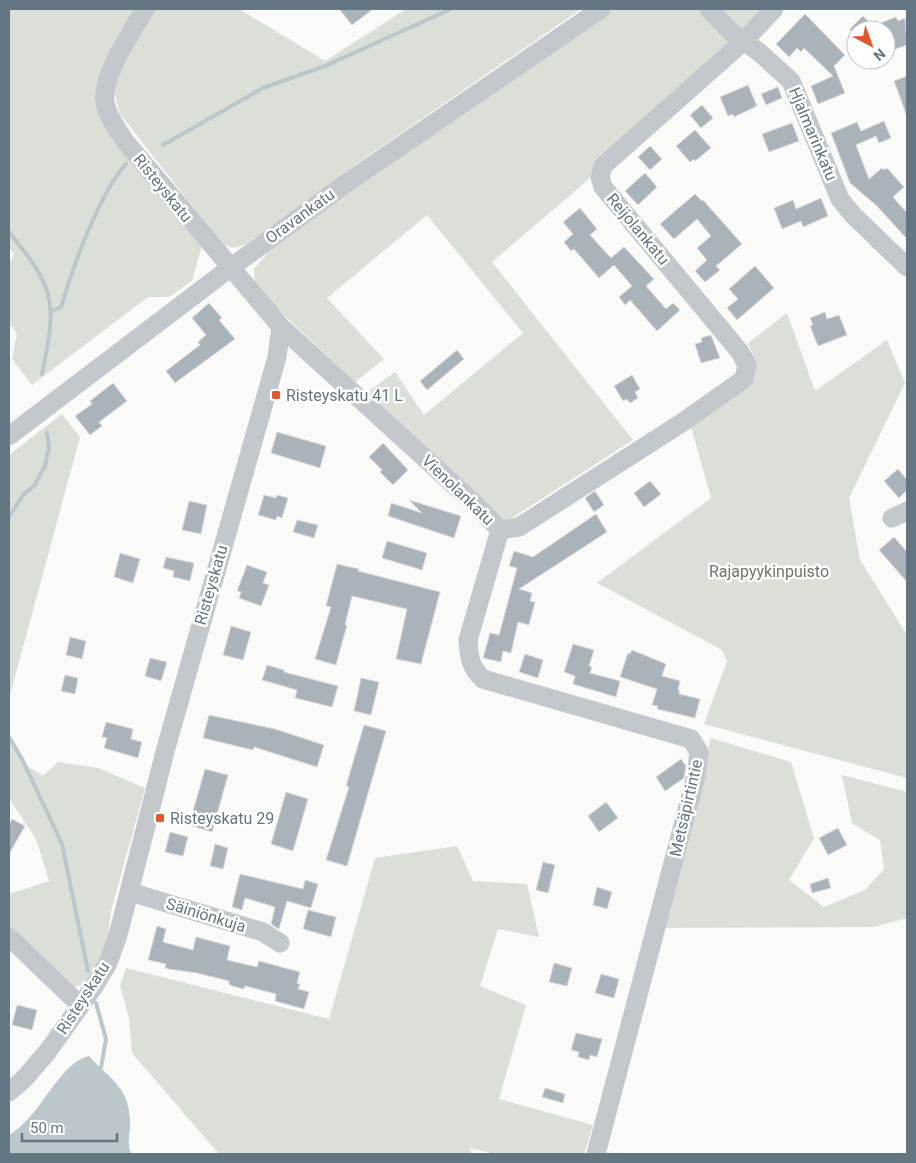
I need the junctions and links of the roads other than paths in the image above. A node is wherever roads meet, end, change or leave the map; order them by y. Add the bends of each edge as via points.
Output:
1 (145, 9) edge
2 (600, 9) edge
3 (709, 9) edge
4 (774, 9) edge
5 (744, 42) junction
6 (907, 267) edge
7 (230, 268) junction
8 (281, 327) junction
9 (747, 365) joint
10 (9, 436) edge
11 (500, 530) junction
12 (130, 892) junction
13 (9, 938) edge
14 (280, 943) dead end
15 (80, 1005) junction
16 (9, 1092) edge
17 (596, 1154) edge

1 - 7 street, Risteyskatu via 113,66 104,101 124,140
2 - 7 street, Oravankatu via 345,184
3 - 5 street, Hjalmarinkatu
4 - 5 street
5 - 6 street, Hjalmarinkatu via 777,66 791,81 840,199
5 - 9 street, Reijolankatu via 603,166 600,177 603,186 704,307
7 - 8 street, Risteyskatu
7 - 10 street, Oravankatu
8 - 11 street, Vienolankatu via 474,502
8 - 12 street, Risteyskatu via 277,357 166,748
9 - 11 street, Vienolankatu via 744,379 680,424 519,527
11 - 17 street, Metsäpirtintie via 468,640 469,658 474,670 483,679 691,739 699,752 694,786
12 - 14 street, Säiniönkuja via 263,932
12 - 15 street, Risteyskatu via 108,963
13 - 15 street
15 - 16 street, Risteyskatu via 48,1051

